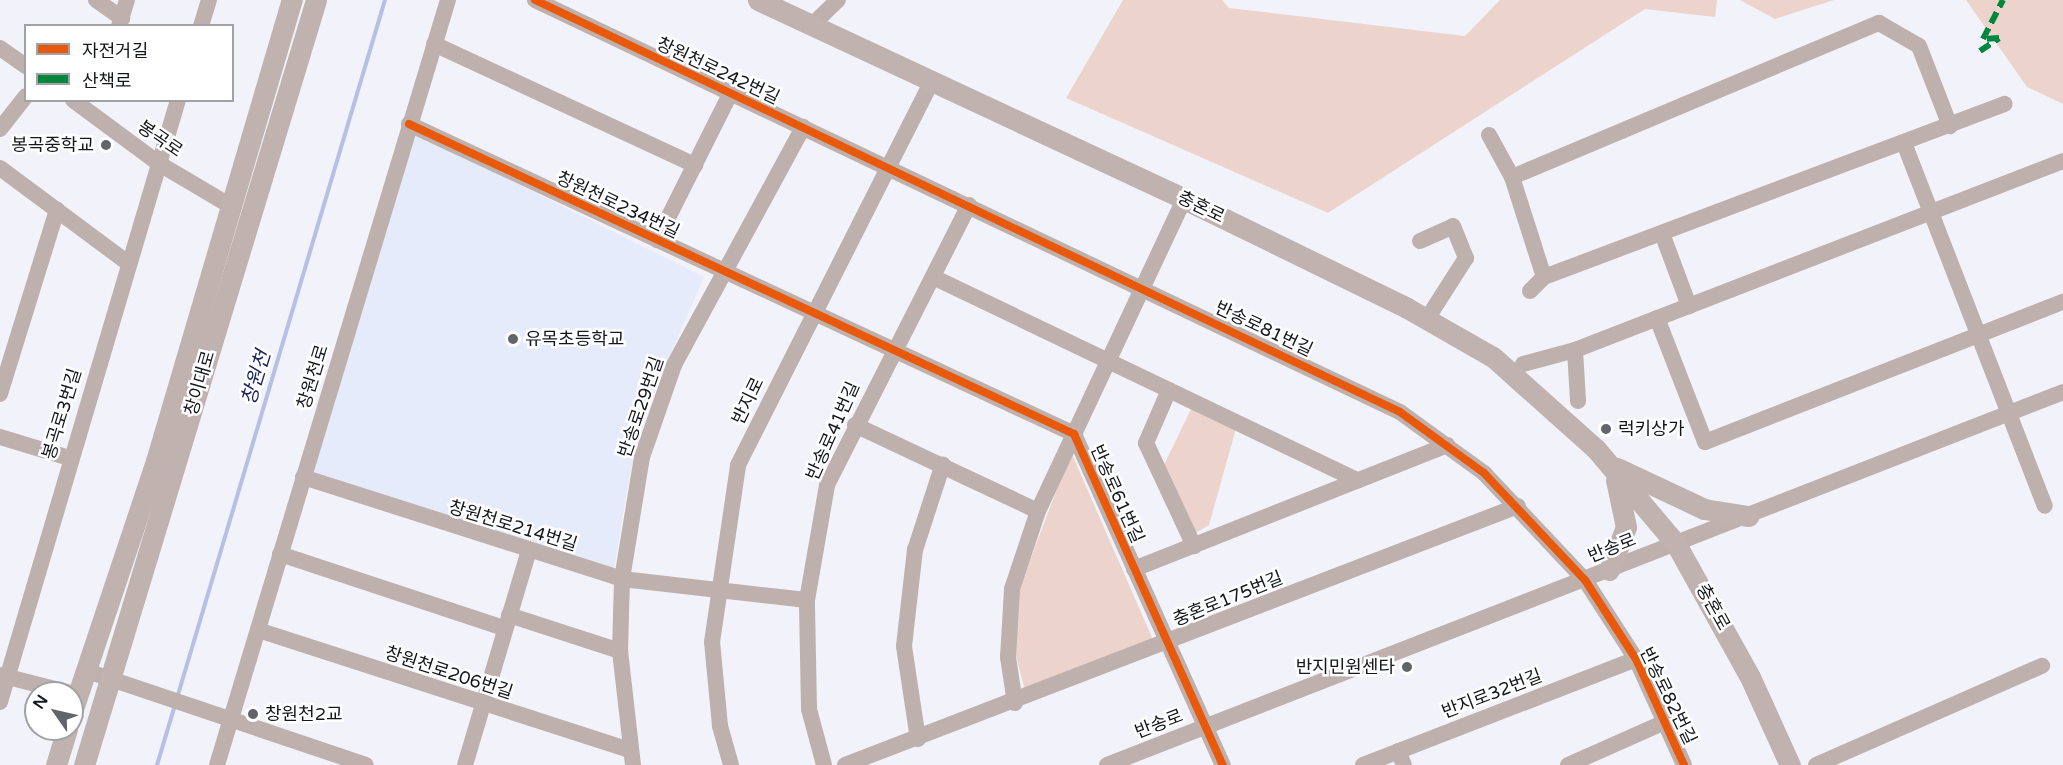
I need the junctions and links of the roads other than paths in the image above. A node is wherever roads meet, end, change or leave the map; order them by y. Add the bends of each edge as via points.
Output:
1 (96, 0) edge
2 (127, 0) edge
3 (209, 0) edge
4 (292, 0) edge
5 (316, 0) edge
6 (448, 0) edge
7 (535, 0) edge
8 (758, 0) edge
9 (838, 0) edge
10 (120, 22) edge
11 (202, 24) edge
12 (812, 25) junction
13 (434, 44) junction
14 (0, 48) edge
15 (24, 65) edge
16 (931, 83) junction
17 (730, 94) junction
18 (24, 99) edge
19 (79, 102) edge
20 (177, 102) edge
21 (2006, 104) dead end
22 (94, 107) edge
23 (409, 124) junction
24 (1950, 126) junction
25 (803, 127) junction
26 (0, 129) edge
27 (1489, 135) dead end
28 (1904, 143) junction
29 (2063, 161) edge
30 (158, 163) junction
31 (695, 165) junction
32 (888, 167) junction
33 (0, 168) edge
34 (1512, 177) junction
35 (1184, 199) junction
36 (229, 205) junction
37 (969, 206) junction
38 (57, 210) junction
39 (1930, 212) junction
40 (249, 217) junction
41 (1663, 236) junction
42 (657, 240) junction
43 (1420, 241) dead end
44 (128, 263) junction
45 (724, 271) junction
46 (933, 277) junction
47 (1544, 277) junction
48 (1142, 287) junction
49 (1530, 291) dead end
50 (2063, 302) edge
51 (1689, 306) junction
52 (815, 313) junction
53 (1657, 318) junction
54 (1427, 319) junction
55 (1977, 336) junction
56 (892, 350) junction
57 (1575, 350) junction
58 (1108, 360) junction
59 (1522, 364) dead end
60 (1169, 390) junction
61 (2063, 392) edge
62 (0, 394) edge
63 (1578, 401) dead end
64 (2007, 414) junction
65 (855, 425) junction
66 (1074, 434) junction
67 (0, 437) edge
68 (1447, 445) junction
69 (69, 458) junction
70 (943, 464) junction
71 (1610, 466) junction
72 (303, 477) junction
73 (1358, 481) junction
74 (1518, 506) junction
75 (2045, 506) dead end
76 (1038, 511) junction
77 (1748, 516) junction
78 (1676, 544) junction
79 (1194, 546) junction
80 (528, 553) junction
81 (280, 554) junction
82 (1134, 569) junction
83 (1610, 570) junction
84 (622, 579) junction
85 (1585, 580) junction
86 (715, 592) junction
87 (807, 600) junction
88 (507, 622) junction
89 (258, 630) junction
90 (1168, 644) junction
91 (620, 651) junction
92 (1636, 659) junction
93 (2042, 666) dead end
94 (87, 671) junction
95 (4, 676) edge
96 (82, 681) edge
97 (24, 682) edge
98 (119, 683) junction
99 (0, 702) edge
100 (1015, 703) junction
101 (483, 706) junction
102 (223, 718) junction
103 (1665, 722) junction
104 (1206, 728) junction
105 (918, 739) junction
106 (63, 741) edge
107 (631, 757) edge
108 (1401, 758) edge
109 (56, 765) edge
110 (84, 765) edge
111 (217, 765) edge
112 (366, 765) edge
113 (465, 765) edge
114 (731, 765) edge
115 (824, 765) edge
116 (845, 765) edge
117 (1107, 765) edge
118 (1223, 765) edge
119 (1363, 765) edge
120 (1568, 765) edge
121 (1684, 765) edge
122 (1790, 765) edge
123 (1816, 765) edge

1 - 10 street
2 - 10 street
3 - 11 street
4 - 36 main road, 창이대로
5 - 40 main road, 창이대로
6 - 13 street, 창원천로
7 - 17 street, 창원천로242번길
8 - 12 main road, 충혼로
9 - 12 street
12 - 16 main road, 충혼로
13 - 23 street, 창원천로
13 - 31 street
14 - 15 street
16 - 32 street, 반지로
16 - 35 main road, 충혼로
17 - 25 street, 창원천로242번길
17 - 31 street, 창원천로234번길
18 - 26 street
19 - 22 street, 봉곡로
20 - 30 street, 봉곡로3번길
21 - 24 street
22 - 30 street, 봉곡로
23 - 42 street, 창원천로234번길
23 - 72 street, 창원천로
24 - 28 street
24 - 34 street via 1919,46 1878,23
25 - 32 street, 창원천로242번길
25 - 45 street, 반송로29번길
27 - 34 street
28 - 39 street
28 - 41 street
29 - 39 street
30 - 36 street, 봉곡로
30 - 44 street, 봉곡로3번길
31 - 42 street, 창원천로234번길
32 - 37 street, 반송로81번길
32 - 52 street, 반지로
33 - 38 street
34 - 47 street
35 - 48 street
35 - 54 main road, 충혼로
36 - 40 main road
36 - 94 main road, 창이대로 via 156,461
37 - 46 street, 반송로41번길
37 - 48 street, 반송로81번길
38 - 44 street
38 - 62 street
39 - 51 street
39 - 55 street
40 - 98 main road, 창이대로
41 - 47 street
41 - 51 street
42 - 45 street, 창원천로234번길
43 - 54 street via 1453,226 1466,258
44 - 69 street, 봉곡로3번길
45 - 52 street, 창원천로234번길
45 - 84 street, 반송로29번길 via 674,365 642,457
46 - 56 street, 반송로41번길
46 - 58 street
47 - 49 street
48 - 58 street
48 - 68 street, 반송로81번길 via 1400,412
50 - 55 street
51 - 53 street
52 - 56 street, 반송로61번길
52 - 86 street, 반지로 via 738,465
53 - 55 street via 1705,442
53 - 57 street
54 - 71 main road, 충혼로 via 1493,357
55 - 64 street
56 - 65 street, 반송로41번길
56 - 66 street, 반송로61번길
57 - 59 street
57 - 63 street
58 - 60 street
58 - 66 street
60 - 73 street
60 - 79 street via 1146,444
61 - 64 street, 반송로
64 - 75 street
64 - 77 street, 반송로
65 - 70 street
65 - 87 street, 반송로41번길 via 827,485
66 - 76 street
66 - 82 street, 반송로61번길
67 - 69 street
68 - 73 street
68 - 74 street, 반송로81번길
69 - 95 street, 봉곡로3번길
70 - 76 street
70 - 105 street via 915,550 904,646
71 - 77 main road, 충혼로 via 1704,509
71 - 78 main road, 충혼로
71 - 83 main road, 충혼로 via 1627,513 1624,541
72 - 80 street, 창원천로214번길
72 - 81 street, 창원천로
73 - 79 street
74 - 85 street, 반송로81번길
74 - 90 street, 충혼로175번길
76 - 100 street via 1012,590 1008,657
77 - 78 street, 반송로
78 - 83 street, 반송로
78 - 122 main road, 충혼로 via 1750,677
79 - 82 street
80 - 84 street, 창원천로214번길
80 - 88 street
81 - 88 street
81 - 89 street, 창원천로
82 - 90 street, 반송로61번길
83 - 85 street, 반송로
84 - 86 street, 창원천로214번길
84 - 91 street, 반송로29번길
85 - 92 street, 반송로82번길
85 - 104 street, 반송로
86 - 87 street, 창원천로214번길
86 - 114 street, 반지로 via 711,642 720,726
87 - 115 street, 반송로41번길 via 809,709
88 - 91 street
88 - 101 street
89 - 101 street, 창원천로206번길
89 - 102 street, 창원천로
90 - 100 street, 충혼로175번길
90 - 104 street, 반송로61번길
91 - 107 street, 반송로29번길
92 - 103 street, 반송로82번길
92 - 108 street, 반지로32번길
93 - 123 street
94 - 96 main road, 창이대로
94 - 98 street
95 - 97 street
95 - 99 street, 봉곡로3번길
98 - 102 street
98 - 110 main road, 창이대로
100 - 105 street, 충혼로175번길
101 - 107 street, 창원천로206번길
101 - 113 street
102 - 111 street, 창원천로
102 - 112 street
103 - 120 street, 반송로82번길
103 - 121 street, 반송로82번길
104 - 117 street, 반송로
104 - 118 street, 반송로61번길
105 - 116 street, 충혼로175번길
106 - 109 main road
108 - 119 street, 반지로32번길

